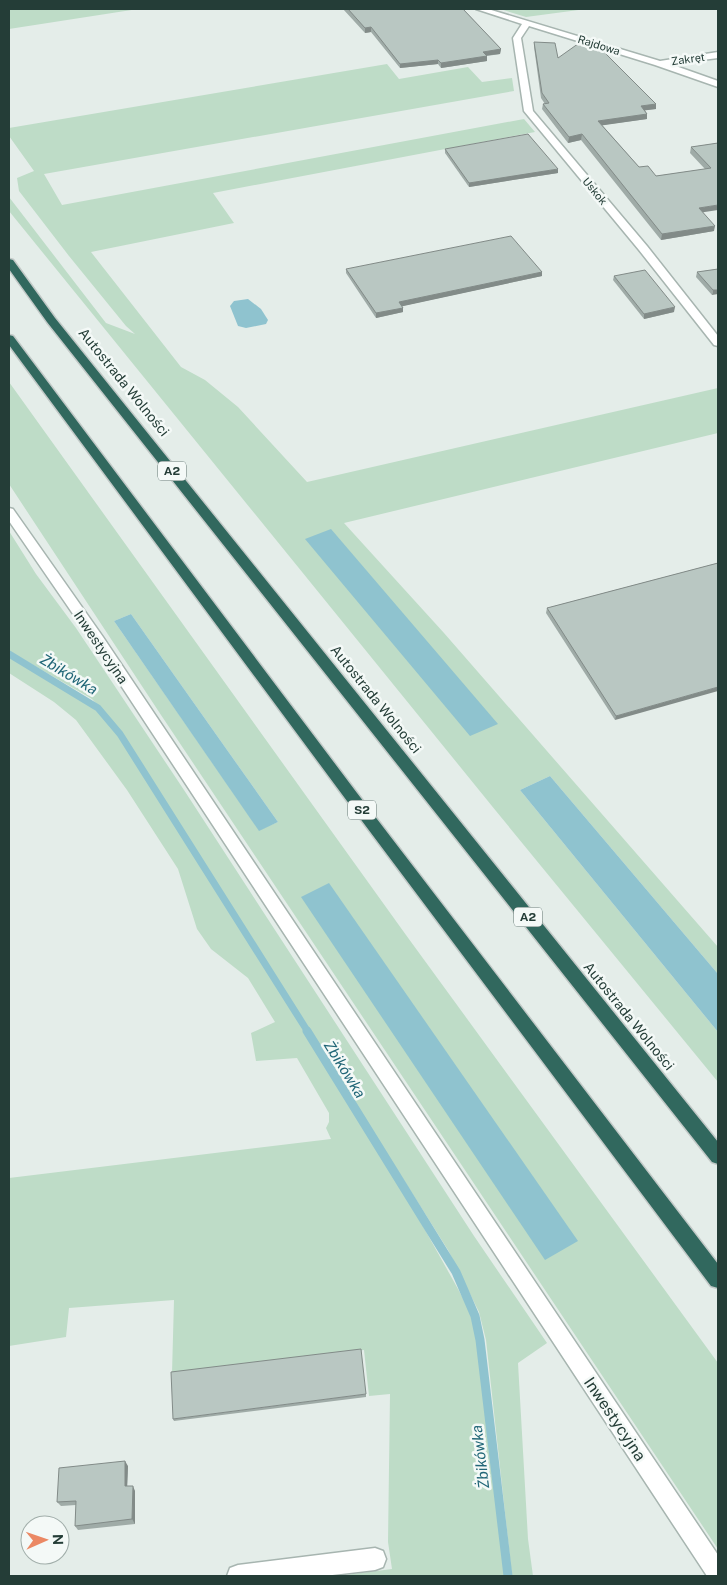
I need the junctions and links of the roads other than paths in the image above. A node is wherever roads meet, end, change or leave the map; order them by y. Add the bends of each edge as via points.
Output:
1 (480, 9) edge
2 (527, 24) junction
3 (718, 55) edge
4 (658, 63) junction
5 (718, 84) edge
6 (9, 262) edge
7 (9, 338) edge
8 (718, 343) edge
9 (9, 512) edge
10 (718, 1156) edge
11 (718, 1279) edge
12 (375, 1559) dead end
13 (718, 1574) edge
14 (238, 1576) edge

1 - 2 street, Rajdowa
2 - 4 street, Rajdowa
2 - 8 street, Uskok via 517,38 529,111
3 - 4 street, Zakręt
4 - 5 street, Rajdowa
6 - 10 highway, Autostrada Wolności / A2
7 - 11 highway, S2
9 - 13 street, Inwestycyjna via 98,640
12 - 14 street

